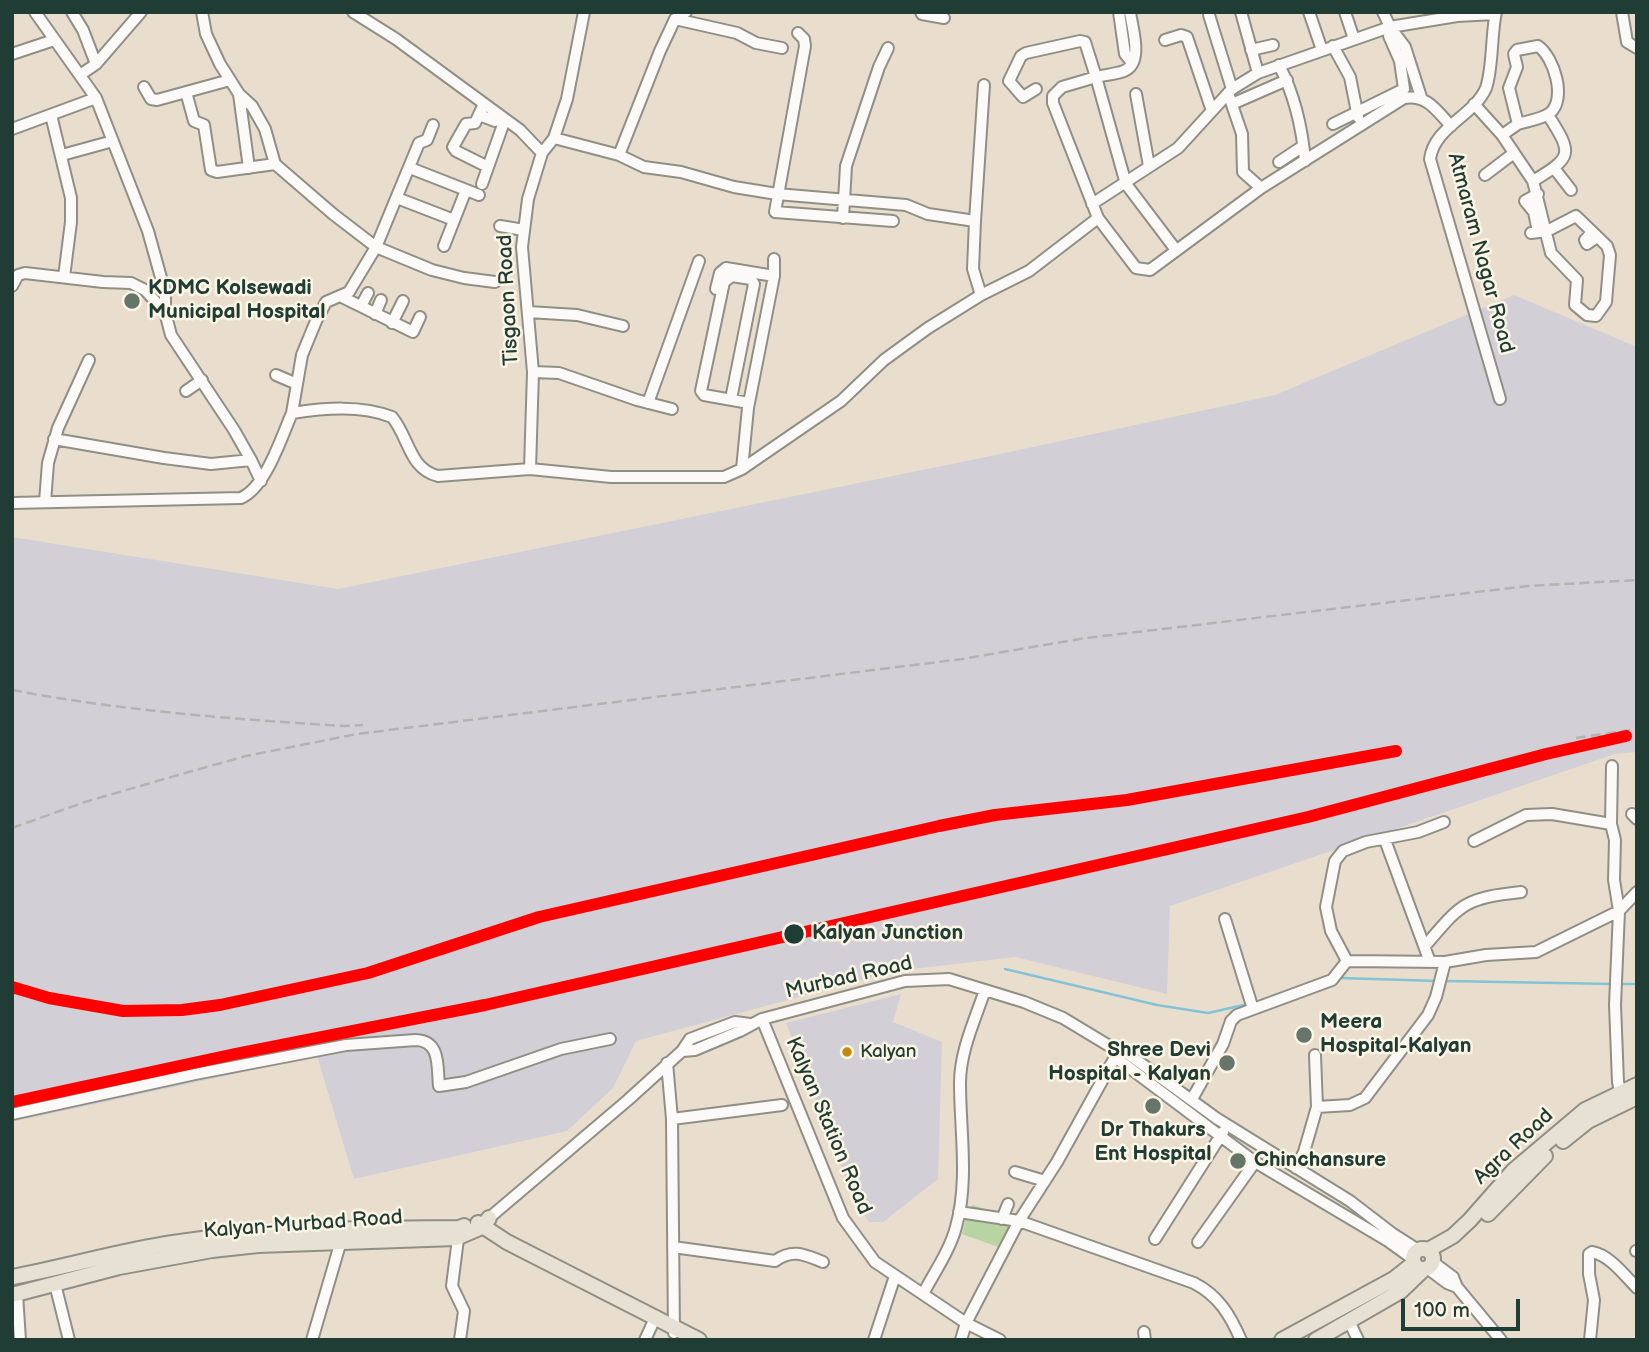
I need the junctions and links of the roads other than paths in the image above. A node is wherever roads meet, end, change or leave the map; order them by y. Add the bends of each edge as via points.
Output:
1 (35, 12) edge
2 (72, 12) edge
3 (141, 12) edge
4 (202, 12) edge
5 (353, 12) edge
6 (584, 12) edge
7 (921, 12) edge
8 (1241, 12) edge
9 (1309, 12) edge
10 (1345, 12) edge
11 (1383, 12) edge
12 (1622, 12) edge
13 (1495, 13) edge
14 (681, 15) edge
15 (1209, 15) dead end
16 (1125, 16) edge
17 (944, 18) dead end
18 (1389, 31) junction
19 (798, 33) dead end
20 (1354, 39) junction
21 (54, 40) junction
22 (1165, 40) dead end
23 (1273, 45) dead end
24 (782, 48) dead end
25 (888, 48) dead end
26 (1327, 48) junction
27 (1637, 48) edge
28 (1251, 50) junction
29 (12, 54) edge
30 (1404, 60) junction
31 (96, 64) junction
32 (1279, 65) junction
33 (1258, 73) junction
34 (80, 75) junction
35 (1095, 75) junction
36 (230, 80) junction
37 (1287, 80) junction
38 (984, 85) dead end
39 (144, 87) dead end
40 (187, 92) junction
41 (239, 94) junction
42 (1136, 94) dead end
43 (1231, 95) junction
44 (1421, 97) junction
45 (96, 98) junction
46 (1054, 103) junction
47 (484, 104) junction
48 (1474, 104) junction
49 (1212, 111) junction
50 (1357, 113) junction
51 (1548, 114) junction
52 (51, 115) junction
53 (479, 115) junction
54 (500, 120) junction
55 (1334, 124) dead end
56 (1518, 124) junction
57 (433, 125) dead end
58 (1360, 126) junction
59 (1451, 126) junction
60 (12, 129) edge
61 (1502, 135) junction
62 (554, 138) junction
63 (113, 141) junction
64 (1303, 146) junction
65 (542, 153) junction
66 (1514, 153) junction
67 (62, 155) junction
68 (619, 155) junction
69 (1305, 161) junction
70 (1279, 162) dead end
71 (275, 164) junction
72 (1154, 164) junction
73 (488, 167) junction
74 (249, 168) junction
75 (410, 168) junction
76 (1554, 169) junction
77 (1485, 175) dead end
78 (1533, 181) junction
79 (1126, 184) junction
80 (1261, 188) junction
81 (466, 190) junction
82 (1571, 190) dead end
83 (777, 194) junction
84 (397, 198) junction
85 (845, 200) junction
86 (1092, 204) junction
87 (843, 218) junction
88 (1098, 218) junction
89 (454, 220) junction
90 (975, 221) junction
91 (893, 222) dead end
92 (500, 226) dead end
93 (524, 230) junction
94 (1539, 232) junction
95 (444, 246) dead end
96 (376, 247) junction
97 (1176, 250) junction
98 (774, 259) dead end
99 (699, 261) dead end
100 (774, 276) junction
101 (64, 277) junction
102 (495, 282) dead end
103 (12, 286) edge
104 (368, 293) dead end
105 (981, 295) junction
106 (342, 297) junction
107 (381, 300) dead end
108 (403, 301) dead end
109 (361, 306) junction
110 (165, 312) junction
111 (528, 312) junction
112 (374, 313) junction
113 (420, 317) dead end
114 (389, 321) junction
115 (623, 326) dead end
116 (381, 332) dead end
117 (89, 360) dead end
118 (533, 372) junction
119 (276, 375) dead end
120 (202, 380) junction
121 (297, 384) junction
122 (186, 391) dead end
123 (732, 394) dead end
124 (1500, 400) dead end
125 (648, 403) junction
126 (748, 406) junction
127 (671, 408) dead end
128 (292, 413) junction
129 (54, 439) junction
130 (251, 460) junction
131 (742, 469) junction
132 (530, 470) junction
133 (261, 481) junction
134 (45, 502) junction
135 (12, 503) edge
136 (1612, 766) dead end
137 (1444, 822) dead end
138 (1611, 824) junction
139 (1385, 840) junction
140 (1474, 841) dead end
141 (1521, 891) dead end
142 (1637, 892) edge
143 (1619, 911) junction
144 (1225, 919) dead end
145 (1425, 946) junction
146 (1430, 962) junction
147 (1345, 965) junction
148 (1444, 968) junction
149 (985, 990) junction
150 (1253, 1009) junction
151 (762, 1019) junction
152 (610, 1039) dead end
153 (1116, 1051) junction
154 (1315, 1055) dead end
155 (667, 1063) junction
156 (1637, 1085) edge
157 (1627, 1098) edge
158 (1192, 1100) junction
159 (782, 1105) dead end
160 (1317, 1107) junction
161 (12, 1114) edge
162 (672, 1119) junction
163 (1228, 1125) junction
164 (1219, 1137) junction
165 (1255, 1162) junction
166 (1296, 1168) junction
167 (1015, 1172) dead end
168 (1045, 1181) junction
169 (1008, 1204) dead end
170 (959, 1212) junction
171 (1002, 1219) junction
172 (1019, 1222) junction
173 (471, 1225) junction
174 (1155, 1239) dead end
175 (341, 1241) junction
176 (1198, 1242) dead end
177 (673, 1247) junction
178 (1424, 1260) junction
179 (823, 1262) dead end
180 (12, 1271) edge
181 (895, 1276) junction
182 (13, 1277) edge
183 (55, 1284) junction
184 (1637, 1288) edge
185 (15, 1294) edge
186 (923, 1294) junction
187 (654, 1319) junction
188 (1349, 1321) junction
189 (966, 1323) junction
190 (678, 1333) edge
191 (20, 1340) edge
192 (69, 1340) edge
193 (312, 1340) edge
194 (460, 1340) edge
195 (645, 1340) edge
196 (699, 1340) edge
197 (874, 1340) edge
198 (961, 1340) edge
199 (1000, 1340) edge
200 (1241, 1340) edge
201 (1282, 1340) edge
202 (1316, 1340) edge
203 (1357, 1340) edge
204 (1501, 1340) edge
205 (1590, 1340) edge

1 - 21 street
2 - 31 street
3 - 31 street
4 - 36 street via 206,34
5 - 47 street
6 - 62 street, Tisgaon Road via 573,76
7 - 17 street
8 - 28 street
9 - 26 street
10 - 20 street
11 - 18 street
12 - 27 street via 1627,42
13 - 18 street
13 - 48 street, Atmaram Nagar Road via 1486,86
14 - 24 street
14 - 68 street via 660,51
15 - 43 street
16 - 35 street via 1136,52 1132,63 1126,70
18 - 20 street
18 - 30 street via 1405,47
19 - 83 street via 805,46
20 - 26 street
21 - 29 street
21 - 34 street
22 - 49 street via 1187,37
23 - 28 street
25 - 85 street via 846,166
26 - 32 street
26 - 50 street via 1350,77
28 - 33 street
30 - 44 street
30 - 50 street via 1403,91
31 - 34 street
32 - 33 street
32 - 37 street
33 - 43 street
34 - 45 street
35 - 46 street via 1060,81
35 - 46 street via 1083,41 1021,56 1008,80 1023,97 1035,87
35 - 79 street
36 - 40 street
36 - 41 street
37 - 43 street
37 - 64 street
38 - 90 street
39 - 40 street via 154,100
40 - 74 street via 194,121 204,125 209,168 217,172
41 - 71 street via 265,129
41 - 74 street
42 - 72 street
43 - 49 street
43 - 80 street via 1242,134 1243,172
44 - 58 street via 1404,98
44 - 59 street
45 - 52 street
45 - 63 street
46 - 86 street
47 - 53 street
47 - 54 street
48 - 59 street, Atmaram Nagar Road
48 - 61 street
49 - 72 street via 1178,148
50 - 55 street
50 - 58 street
51 - 56 street
51 - 56 street via 1558,95 1547,55 1535,46 1517,50 1517,67 1509,88
51 - 76 street via 1566,148 1563,161
52 - 60 street
52 - 67 street
53 - 54 street
53 - 73 street via 475,123 466,124 453,147
54 - 65 street via 520,130
54 - 73 street
56 - 61 street
57 - 75 street via 426,140 419,143
58 - 69 street
59 - 124 street, Atmaram Nagar Road via 1431,149 1430,159
61 - 66 street
62 - 65 street, Tisgaon Road
62 - 68 street
63 - 67 street
63 - 110 street via 148,231 165,292
64 - 69 street
64 - 70 street
65 - 93 street, Tisgaon Road via 527,199
66 - 77 street
66 - 78 street
67 - 101 street via 71,210
68 - 83 street via 644,167
69 - 80 street
71 - 74 street
71 - 96 street
72 - 79 street
73 - 81 street via 480,189
75 - 81 street
75 - 84 street
76 - 78 street
76 - 82 street
78 - 94 street
79 - 86 street
79 - 97 street
80 - 97 street
81 - 89 street
83 - 85 street
83 - 87 street via 776,213
84 - 89 street
84 - 96 street
85 - 87 street
85 - 90 street via 906,205 928,214
86 - 88 street
87 - 91 street
88 - 97 street via 1136,268 1150,270
88 - 105 street via 1029,271
89 - 95 street
90 - 105 street via 973,268
92 - 93 street
93 - 111 street, Tisgaon Road
94 - 94 street via 1576,216 1607,246 1606,304 1596,316 1575,305 1576,277 1551,253
96 - 102 street via 432,270
96 - 106 street
98 - 100 street
99 - 125 street
100 - 126 street
100 - 126 street via 730,268 720,273 695,393 703,400
101 - 103 street via 21,274
101 - 110 street via 139,286
104 - 109 street
105 - 131 street via 884,360 841,401
106 - 109 street
106 - 121 street via 326,302 302,355
107 - 112 street
108 - 114 street
109 - 112 street
110 - 120 street via 171,335
111 - 115 street via 577,315
111 - 118 street, Tisgaon Road
112 - 114 street
113 - 114 street via 414,332
114 - 116 street
117 - 129 street
118 - 125 street via 559,373
118 - 132 street, Tisgaon Road
119 - 121 street
120 - 122 street
120 - 130 street
121 - 128 street
123 - 126 street via 754,284 751,279 732,276 724,282 701,391
125 - 127 street
126 - 131 street
128 - 132 street via 327,407 392,417 418,466 428,474
128 - 133 street
129 - 130 street via 211,464
129 - 134 street
130 - 133 street
131 - 132 street via 724,477 624,477
133 - 134 street via 241,498
134 - 135 street
136 - 138 street
137 - 139 street
138 - 140 street via 1552,814 1526,815
138 - 143 street
139 - 145 street
139 - 147 street via 1343,851 1335,861 1326,907
141 - 145 street via 1475,899 1457,909
142 - 143 street
143 - 148 street via 1536,952 1486,955
143 - 157 street via 1615,1005
144 - 150 street
145 - 146 street
146 - 147 street
146 - 148 street
147 - 150 street via 1332,980
148 - 160 street via 1428,1015 1364,1098 1350,1105
149 - 151 street, Murbad Road via 949,979 905,981
149 - 153 street, Murbad Road via 1063,1018
149 - 170 street via 963,1054
150 - 158 street via 1231,1021
151 - 155 street, Murbad Road via 750,1024 735,1022 690,1039
151 - 181 street, Kalyan Station Road via 843,1217 875,1262
152 - 161 street via 439,1086 436,1053 427,1041 345,1045
153 - 158 street, Murbad Road
153 - 164 street, Murbad Road
153 - 168 street
154 - 160 street
155 - 162 street
155 - 173 street, Murbad Road via 628,1100
156 - 157 main road, Agra Road
157 - 178 main road, Agra Road via 1585,1110 1514,1170 1453,1236
158 - 163 street, Murbad Road
159 - 162 street
160 - 166 street
162 - 177 street
163 - 164 street
163 - 166 street, Murbad Road
164 - 165 street, Murbad Road
164 - 174 street
165 - 176 street
165 - 178 street, Murbad Road
166 - 178 street, Murbad Road via 1350,1201
167 - 168 street
168 - 172 street
169 - 171 street
170 - 171 street
170 - 186 street via 956,1230
171 - 172 street
172 - 189 street
172 - 200 street via 1201,1287 1222,1304
173 - 175 main road, Kalyan-Murbad Road
173 - 182 main road, Kalyan-Murbad Road via 237,1235 171,1243
173 - 187 main road, Kalyan-Murbad Road
173 - 194 street via 453,1286 464,1311
175 - 183 main road, Kalyan-Murbad Road via 181,1254
175 - 193 street
177 - 179 street via 775,1261 798,1252
177 - 190 street
178 - 188 main road, Agra Road via 1401,1291
178 - 201 main road, Agra Road
178 - 204 street via 1457,1287
180 - 182 main road
181 - 186 street, Kalyan Station Road
181 - 197 street
182 - 185 main road
183 - 185 main road, Kalyan-Murbad Road
183 - 192 street
184 - 205 street via 1612,1262 1599,1253 1589,1254 1594,1300
185 - 191 street
186 - 189 street, Kalyan Station Road
187 - 190 main road, Kalyan-Murbad Road
187 - 195 street
188 - 202 main road, Agra Road
188 - 203 street
189 - 198 street
189 - 199 street, Kalyan Station Road
190 - 196 main road, Kalyan-Murbad Road

